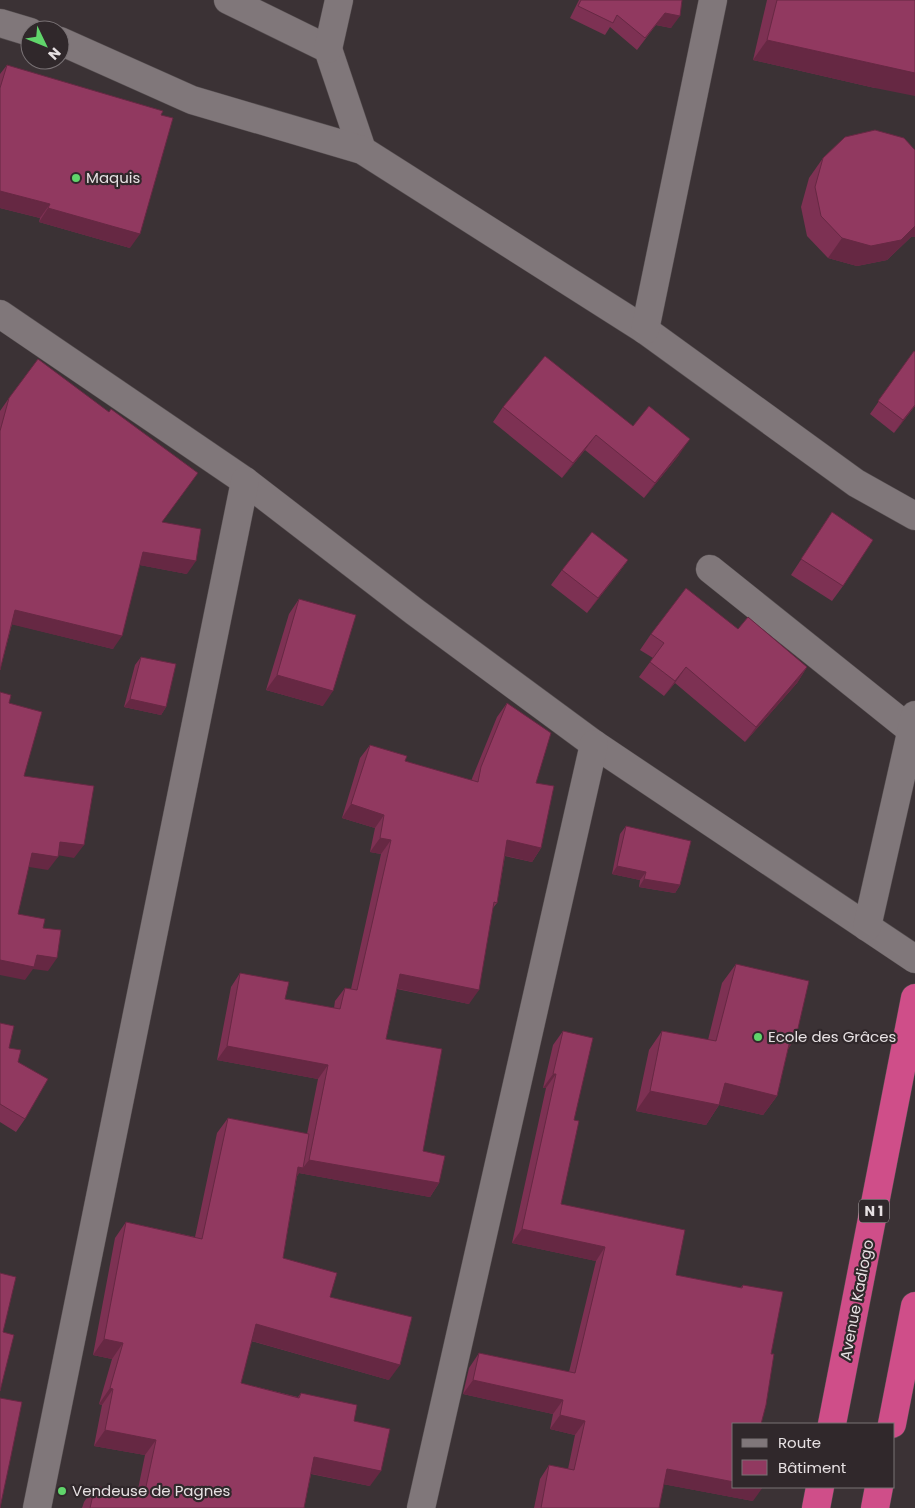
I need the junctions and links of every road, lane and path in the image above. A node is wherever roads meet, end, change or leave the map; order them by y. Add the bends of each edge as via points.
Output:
1 (228, 0) edge
2 (339, 0) edge
3 (713, 0) edge
4 (0, 23) edge
5 (20, 29) edge
6 (70, 45) edge
7 (328, 49) junction
8 (362, 150) junction
9 (0, 314) edge
10 (645, 330) junction
11 (245, 481) junction
12 (915, 516) edge
13 (710, 569) dead end
14 (913, 723) edge
15 (594, 744) junction
16 (866, 927) junction
17 (915, 959) edge
18 (915, 998) edge
19 (915, 1306) edge
20 (908, 1379) edge
21 (832, 1423) edge
22 (892, 1423) edge
23 (820, 1488) edge
24 (879, 1488) edge
25 (36, 1508) edge
26 (421, 1508) edge
27 (816, 1508) edge
28 (875, 1508) edge

1 - 7 street
2 - 7 street
3 - 10 street
4 - 5 street
6 - 8 street via 192,100
7 - 8 street
8 - 10 street
9 - 11 street
10 - 12 street via 856,483
11 - 15 street
11 - 25 street
13 - 14 street
14 - 16 street
15 - 16 street
15 - 26 street
16 - 17 street
18 - 21 highway, Avenue Kadiogo / N 1
19 - 20 highway
20 - 22 highway
23 - 27 highway
24 - 28 highway

